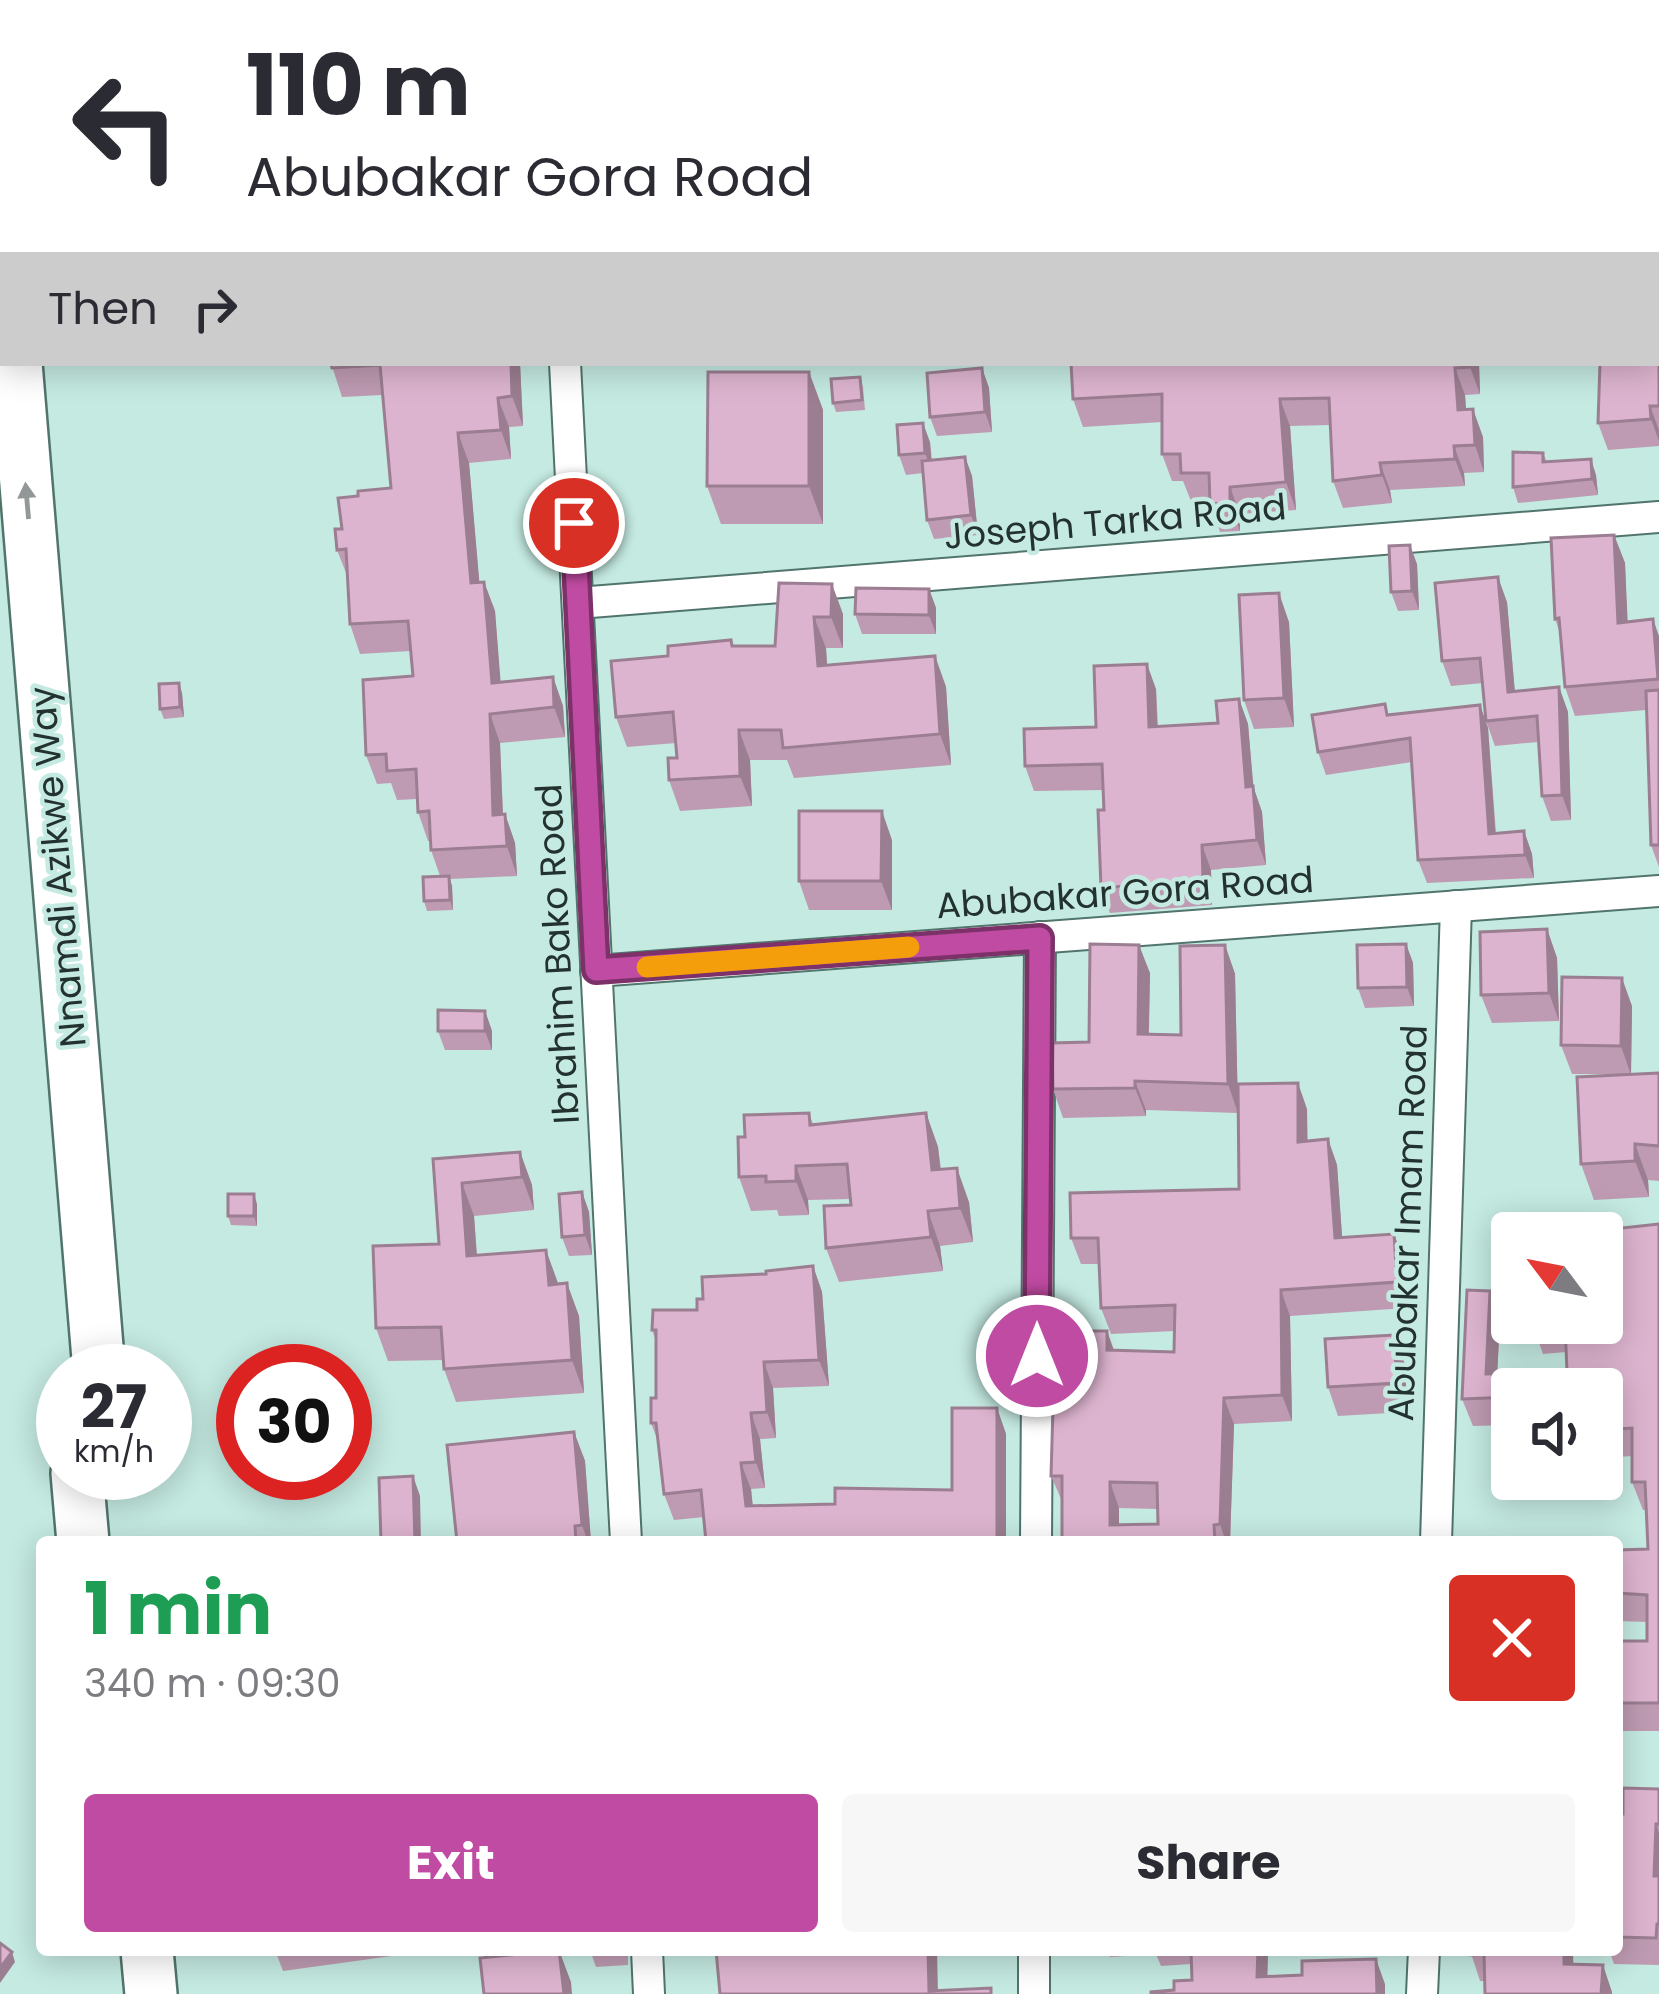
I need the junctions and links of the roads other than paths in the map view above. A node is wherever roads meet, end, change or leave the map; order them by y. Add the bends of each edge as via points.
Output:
1 (16, 366) edge
2 (566, 366) edge
3 (1659, 518) edge
4 (0, 549) edge
5 (578, 603) junction
6 (1659, 891) edge
7 (1456, 906) junction
8 (1040, 938) junction
9 (596, 970) junction
10 (67, 1344) edge
11 (97, 1344) edge
12 (79, 1500) edge
13 (109, 1500) edge
14 (82, 1536) edge
15 (112, 1536) edge
16 (626, 1536) edge
17 (1036, 1536) edge
18 (1436, 1536) edge
19 (118, 1956) edge
20 (148, 1956) edge
21 (647, 1956) edge
22 (1034, 1956) edge
23 (1424, 1956) edge
24 (121, 1994) edge
25 (151, 1994) edge
26 (649, 1994) edge
27 (1034, 1994) edge
28 (1422, 1994) edge

11 -> 1 highway, Nnamdi Azikwe Way
2 - 5 street, Ibrahim Bako Road
3 - 5 street, Joseph Tarka Road
4 - 10 highway, Nnamdi Azikwe Way
5 - 9 street, Ibrahim Bako Road
6 - 7 street, Abubakar Gora Road
7 - 8 street, Abubakar Gora Road
7 - 18 street, Abubakar Imam Road
8 - 9 street, Abubakar Gora Road
8 - 17 street
9 - 16 street, Ibrahim Bako Road
12 - 14 highway
13 - 15 highway
19 - 24 highway
20 - 25 highway
21 - 26 street
22 - 27 street
23 - 28 street

